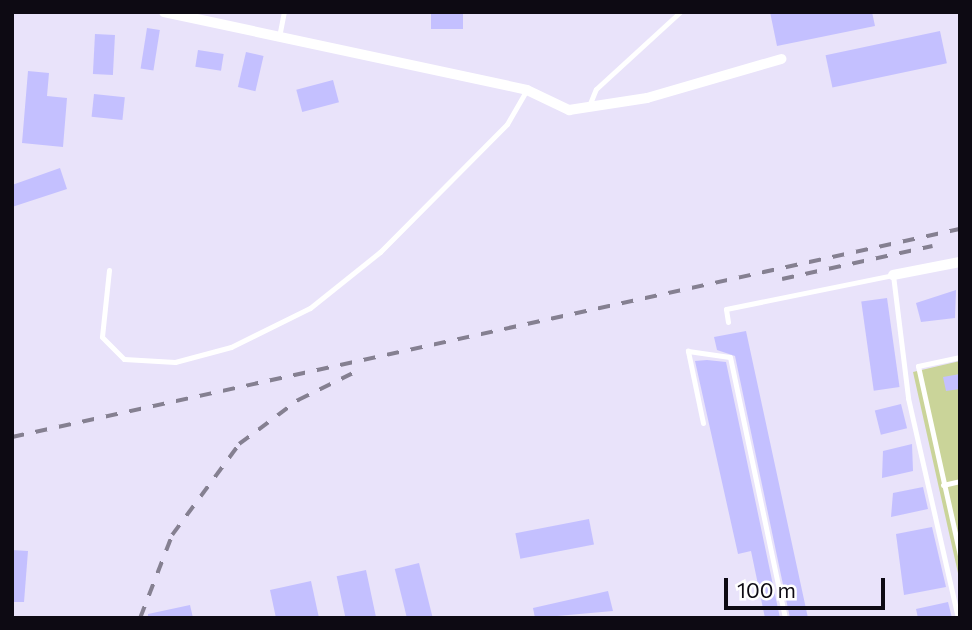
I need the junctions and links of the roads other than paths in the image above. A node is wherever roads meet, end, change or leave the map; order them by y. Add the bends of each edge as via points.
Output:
1 (164, 12) edge
2 (284, 12) edge
3 (680, 12) edge
4 (279, 37) junction
5 (781, 58) dead end
6 (527, 90) junction
7 (588, 109) junction
8 (960, 262) edge
9 (109, 270) dead end
10 (893, 275) junction
11 (728, 322) dead end
12 (960, 357) edge
13 (703, 423) dead end
14 (960, 481) edge
15 (943, 485) junction
16 (960, 555) edge
17 (785, 618) edge
18 (958, 618) edge

1 - 4 street
2 - 4 lane
3 - 7 lane via 596,89
4 - 6 street
5 - 7 street
6 - 7 street via 552,106
6 - 9 lane via 507,124 380,252 310,308 231,347 175,362 124,359 102,337
8 - 10 street
10 - 11 lane via 726,309
10 - 18 lane via 908,398
12 - 15 lane via 918,366
13 - 17 lane via 688,352 730,357
14 - 15 lane
15 - 16 lane

